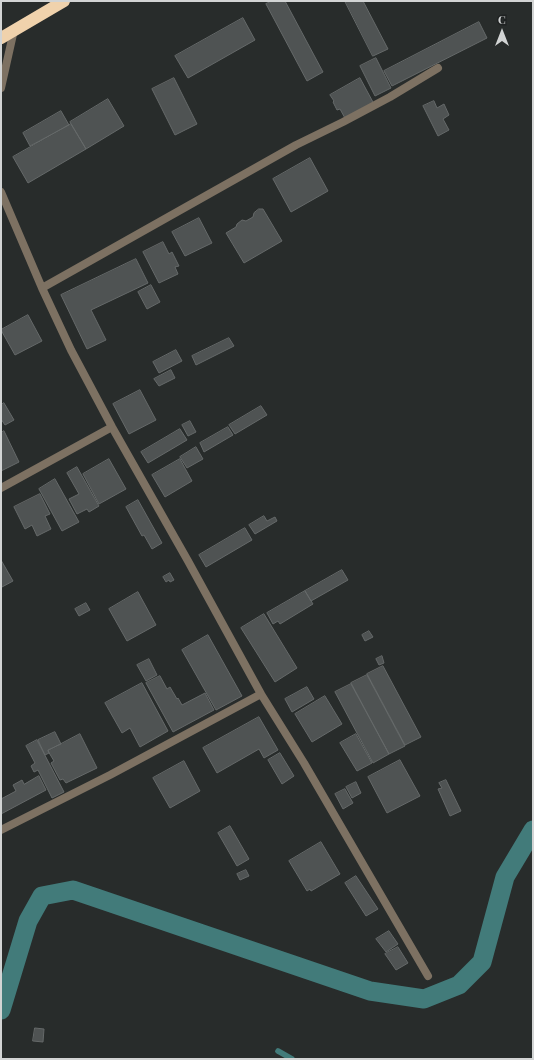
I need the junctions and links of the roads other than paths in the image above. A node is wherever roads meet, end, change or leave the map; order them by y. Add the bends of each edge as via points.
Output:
1 (56, 3) edge
2 (14, 30) junction
3 (1, 38) edge
4 (438, 68) dead end
5 (1, 88) edge
6 (1, 192) edge
7 (42, 288) junction
8 (112, 427) junction
9 (1, 488) edge
10 (261, 694) junction
11 (1, 830) edge
12 (428, 976) dead end

1 - 2 highway
2 - 3 highway
2 - 5 street
4 - 7 street via 390,97 296,146
6 - 7 street
7 - 8 street
8 - 9 street
8 - 10 street
10 - 11 street
10 - 12 street

